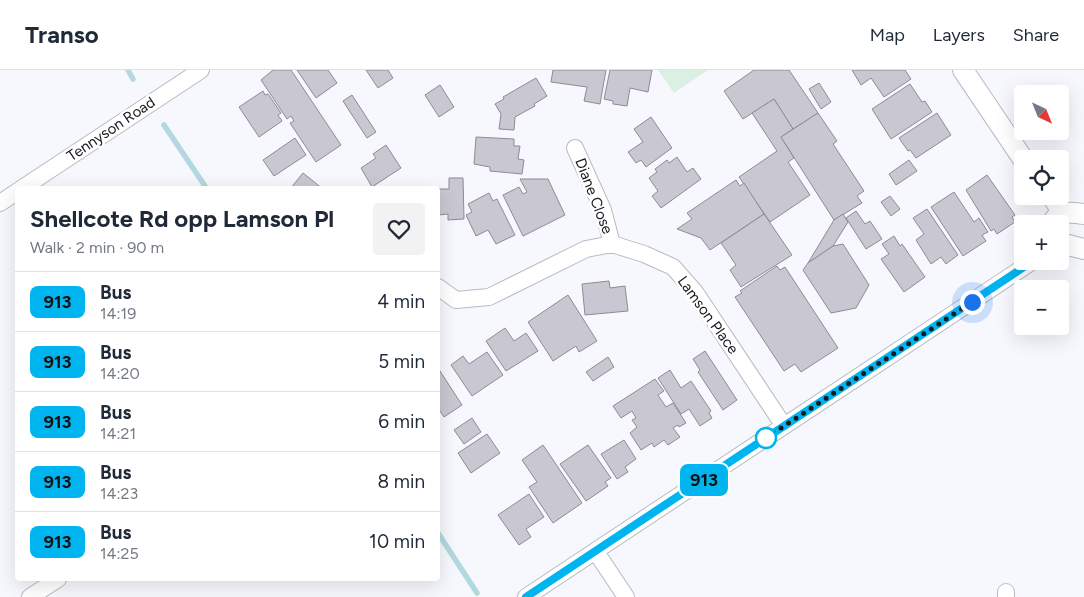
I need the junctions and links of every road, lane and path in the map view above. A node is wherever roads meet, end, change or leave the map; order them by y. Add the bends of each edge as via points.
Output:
1 (201, 70) edge
2 (962, 70) edge
3 (575, 148) dead end
4 (1017, 150) edge
5 (27, 186) edge
6 (15, 193) edge
7 (0, 203) edge
8 (1084, 214) edge
9 (1062, 215) edge
10 (612, 244) junction
11 (1069, 245) edge
12 (1084, 249) edge
13 (1019, 270) edge
14 (440, 288) edge
15 (784, 426) junction
16 (596, 552) junction
17 (55, 581) edge
18 (30, 597) edge
19 (526, 597) edge
20 (626, 597) edge

1 - 5 street, Tennyson Road
2 - 4 street
3 - 10 street, Diane Close via 603,210
6 - 7 street
8 - 9 street via 1067,212
10 - 14 street, Lamson Place via 586,249 488,298 456,300
10 - 15 street, Lamson Place via 673,267 695,292
11 - 12 street
13 - 15 street
15 - 16 street
16 - 19 street
16 - 20 street
17 - 18 street

